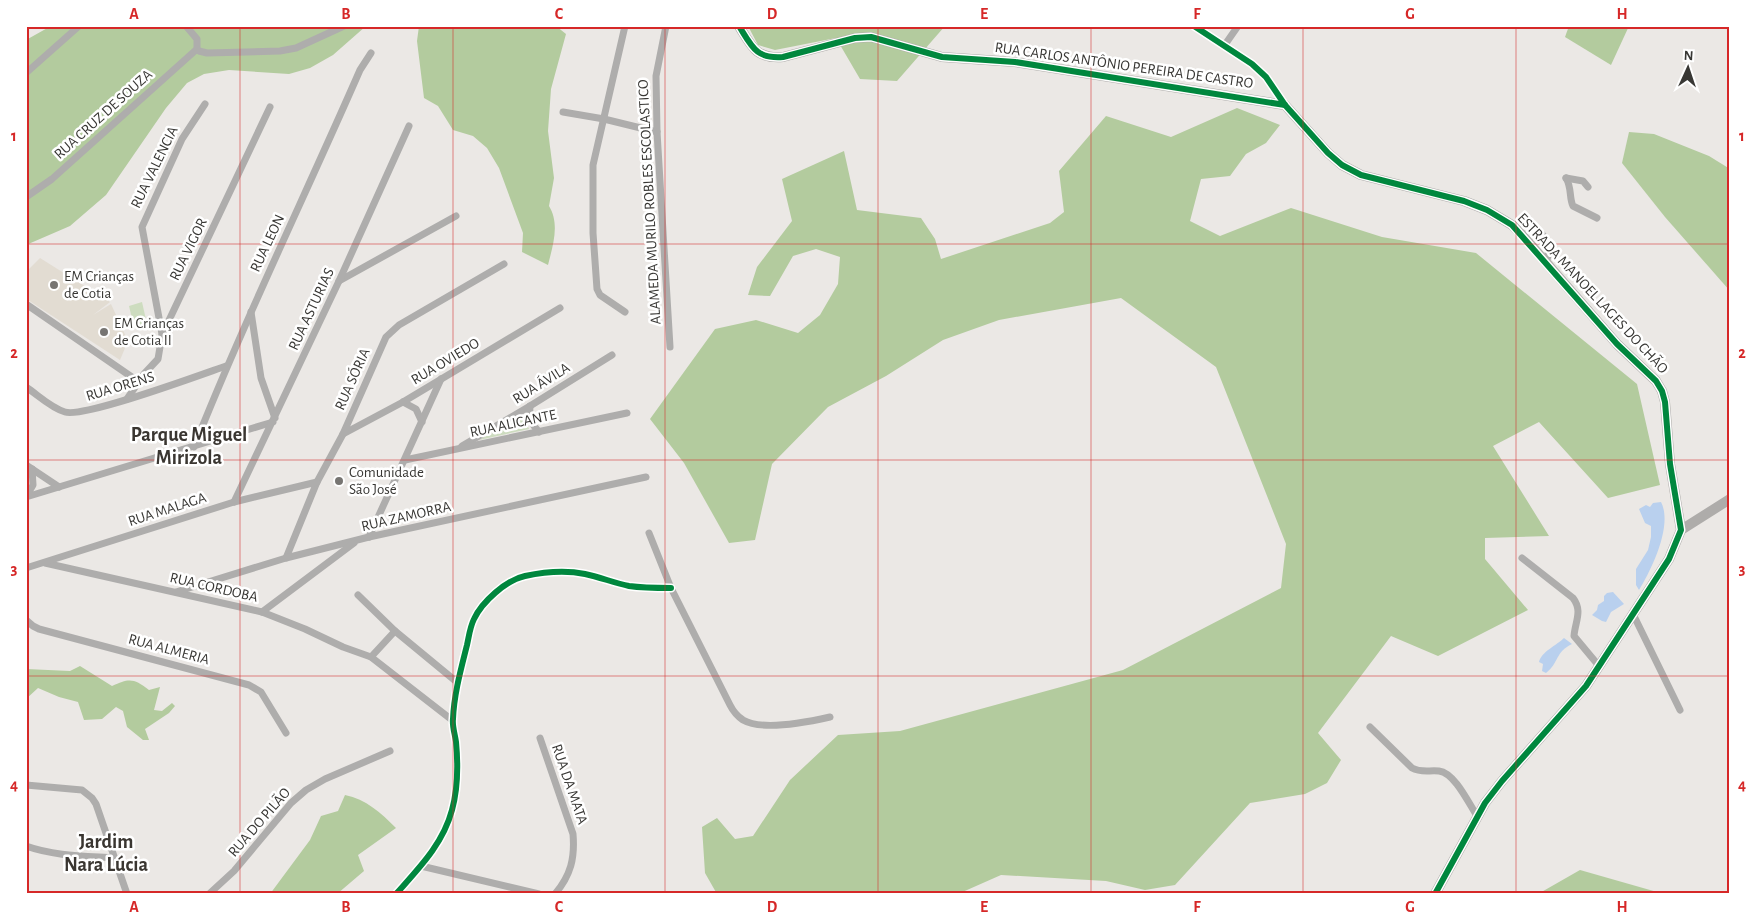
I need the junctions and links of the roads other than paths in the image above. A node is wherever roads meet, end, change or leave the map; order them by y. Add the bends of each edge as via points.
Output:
1 (79, 26) edge
2 (186, 26) edge
3 (344, 26) edge
4 (625, 26) edge
5 (666, 26) edge
6 (739, 26) edge
7 (1194, 26) edge
8 (1238, 26) edge
9 (1224, 46) junction
10 (197, 49) junction
11 (371, 54) dead end
12 (26, 73) edge
13 (205, 104) dead end
14 (1285, 105) junction
15 (270, 107) dead end
16 (563, 112) dead end
17 (604, 120) junction
18 (409, 126) dead end
19 (657, 132) junction
20 (1588, 187) dead end
21 (26, 197) edge
22 (456, 216) dead end
23 (1597, 218) dead end
24 (1512, 226) junction
25 (1546, 263) junction
26 (504, 264) dead end
27 (339, 282) junction
28 (26, 304) edge
29 (560, 308) dead end
30 (251, 312) junction
31 (624, 312) dead end
32 (162, 335) junction
33 (670, 347) dead end
34 (612, 355) dead end
35 (226, 366) junction
36 (441, 379) junction
37 (138, 382) junction
38 (26, 387) edge
39 (128, 399) junction
40 (403, 402) junction
41 (530, 406) junction
42 (628, 413) dead end
43 (274, 420) junction
44 (422, 422) junction
45 (539, 432) junction
46 (343, 434) junction
47 (194, 447) junction
48 (458, 448) junction
49 (405, 460) junction
50 (29, 467) edge
51 (646, 477) dead end
52 (318, 482) junction
53 (59, 487) junction
54 (26, 497) edge
55 (1730, 499) edge
56 (234, 502) junction
57 (1681, 530) junction
58 (649, 532) dead end
59 (369, 537) junction
60 (356, 541) junction
61 (286, 558) junction
62 (1522, 558) dead end
63 (45, 562) junction
64 (26, 568) edge
65 (671, 588) junction
66 (176, 592) junction
67 (358, 595) dead end
68 (262, 612) junction
69 (1633, 614) junction
70 (26, 620) edge
71 (395, 631) junction
72 (372, 657) junction
73 (1599, 666) junction
74 (458, 683) junction
75 (1680, 710) dead end
76 (830, 717) dead end
77 (452, 720) junction
78 (1370, 728) dead end
79 (286, 733) dead end
80 (540, 738) dead end
81 (390, 751) dead end
82 (26, 785) edge
83 (1477, 816) junction
84 (26, 846) edge
85 (114, 858) junction
86 (422, 866) junction
87 (127, 894) edge
88 (209, 894) edge
89 (396, 894) edge
90 (539, 894) edge
91 (555, 894) edge
92 (1435, 894) edge

1 - 12 street
2 - 10 street via 196,39
3 - 10 street via 296,48 280,51 207,53
4 - 17 street, ALAMEDA MURILO ROBLES ESCOLASTICO
5 - 19 street, ALAMEDA MURILO ROBLES ESCOLASTICO via 656,68
6 - 14 street, RUA CARLOS ANTÔNIO PEREIRA DE CASTRO via 753,48 771,58 871,37 942,57 1015,62
7 - 9 street, ESTRADA MANOEL LAGES DO CHÃO
8 - 9 street
9 - 14 street, ESTRADA MANOEL LAGES DO CHÃO via 1266,77
10 - 21 street, RUA CRUZ DE SOUZA via 52,179
11 - 30 street, RUA LEON via 360,70
13 - 32 street, RUA VALENCIA via 182,139 142,227
14 - 24 street, ESTRADA MANOEL LAGES DO CHÃO via 1328,153 1354,172 1464,201 1487,210
15 - 32 street, RUA VIGOR
16 - 17 street
17 - 19 street
17 - 31 street, ALAMEDA MURILO ROBLES ESCOLASTICO via 592,174 597,289
18 - 27 street, RUA ASTURIAS
19 - 33 street, ALAMEDA MURILO ROBLES ESCOLASTICO
20 - 23 street via 1583,181 1566,178 1573,206
22 - 27 street
24 - 25 street, ESTRADA MANOEL LAGES DO CHÃO
24 - 25 street via 1530,226 1542,234 1548,246
25 - 57 street, ESTRADA MANOEL LAGES DO CHÃO via 1662,391
26 - 46 street, RUA SÓRIA via 399,326 386,337
27 - 43 street, RUA ASTURIAS
28 - 37 street
29 - 36 street, RUA OVIEDO
30 - 35 street, RUA LEON
30 - 43 street via 261,378
32 - 37 street, RUA VIGOR via 158,359
34 - 41 street, RUA ÁVILA
35 - 39 street, RUA ORENS
35 - 47 street, RUA LEON
36 - 40 street, RUA OVIEDO
36 - 44 street
37 - 39 street, RUA VIGOR
38 - 39 street, RUA ORENS via 64,412 86,411
40 - 44 street via 416,410
40 - 46 street, RUA OVIEDO
41 - 45 street via 531,420
41 - 48 street, RUA ÁVILA
42 - 45 street, RUA ALICANTE
43 - 47 street
43 - 56 street, RUA ASTURIAS
44 - 49 street
45 - 48 street, RUA ALICANTE
46 - 52 street, RUA SÓRIA
47 - 53 street
48 - 49 street, RUA ALICANTE
49 - 59 street
50 - 53 street
50 - 54 street via 33,485
51 - 59 street, RUA ZAMORRA
52 - 56 street, RUA MALAGA
52 - 61 street, RUA SÓRIA
53 - 54 street
55 - 57 street
56 - 63 street, RUA MALAGA
57 - 69 street via 1670,559
58 - 65 street
59 - 60 street, RUA ZAMORRA
60 - 61 street, RUA ZAMORRA
60 - 68 street
61 - 66 street, RUA ZAMORRA
62 - 73 street via 1573,598 1579,610 1574,636
63 - 64 street, RUA MALAGA
63 - 66 street, RUA CORDOBA
65 - 74 street via 630,586 565,572 522,576 500,588 474,618
65 - 76 street via 736,715 750,722 777,725
66 - 68 street, RUA CORDOBA
67 - 71 street
68 - 72 street, RUA CORDOBA
69 - 73 street
69 - 75 street
70 - 79 street, RUA ALMERIA via 39,629 249,684 260,692
71 - 72 street
71 - 74 street
72 - 77 street, RUA CORDOBA
73 - 83 street via 1586,686 1502,781
74 - 77 street
77 - 86 street via 457,756 453,809 436,847
78 - 83 street via 1412,768 1448,775
80 - 91 street, RUA DA MATA via 573,834 574,850 569,875
81 - 88 street, RUA DO PILÃO via 306,790 290,803 234,871
82 - 85 street via 87,793 96,804
83 - 92 street
84 - 85 street via 60,855
85 - 87 street
86 - 89 street
86 - 90 street

